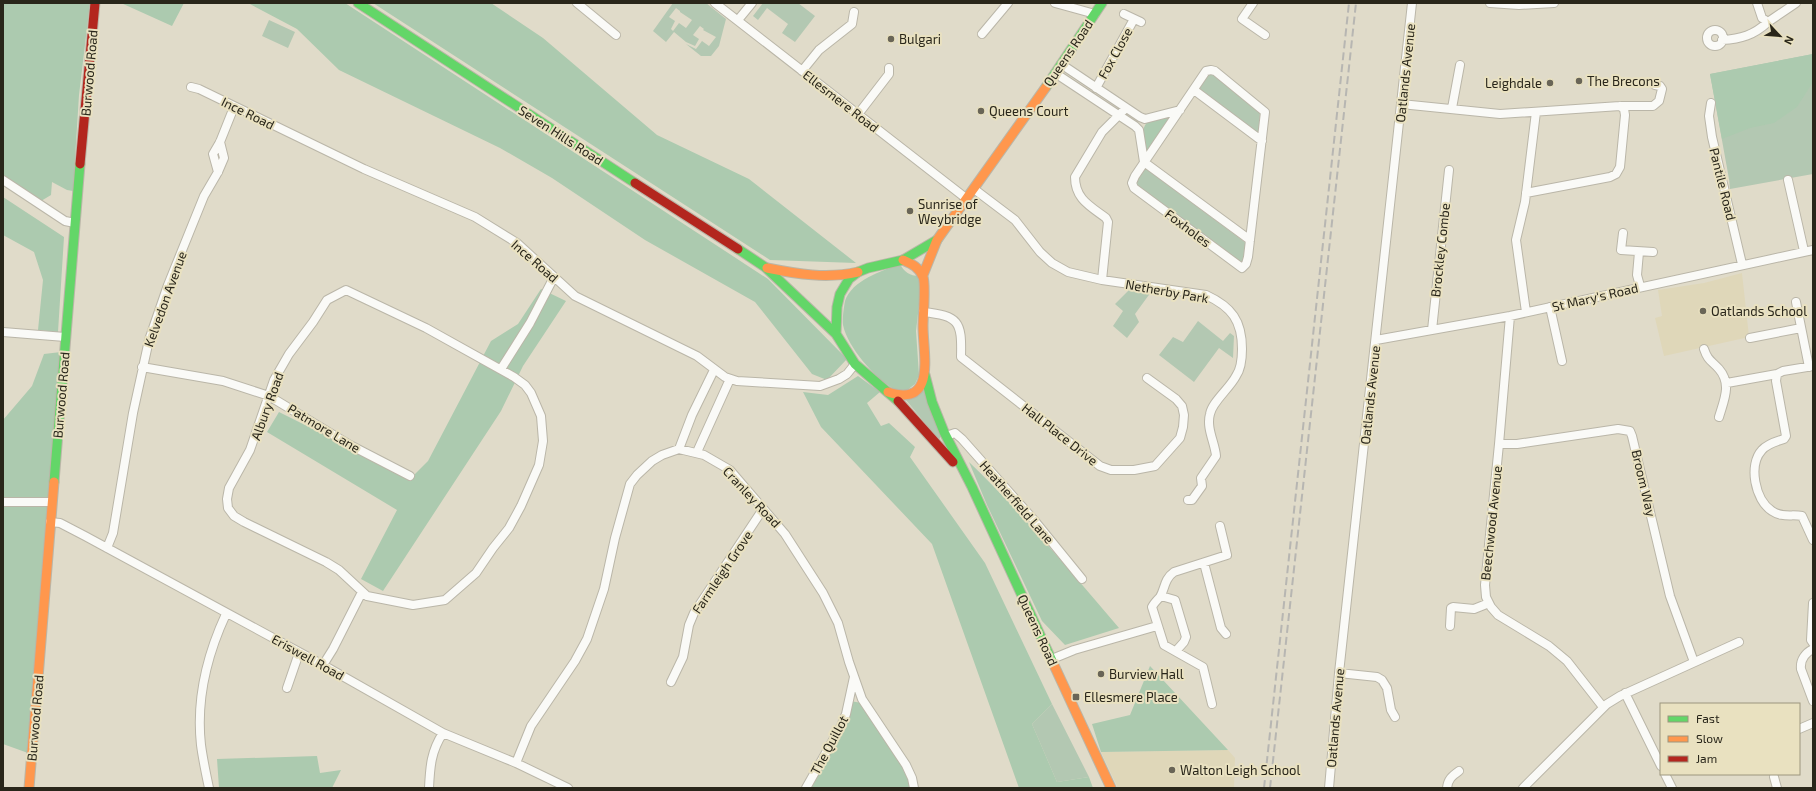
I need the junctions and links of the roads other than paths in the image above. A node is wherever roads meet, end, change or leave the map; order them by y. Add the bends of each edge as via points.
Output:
1 (96, 3) edge
2 (358, 3) edge
3 (577, 3) edge
4 (715, 3) edge
5 (752, 3) edge
6 (1008, 3) edge
7 (1055, 3) edge
8 (1102, 3) edge
9 (1253, 3) edge
10 (1412, 3) edge
11 (1490, 3) edge
12 (1554, 3) edge
13 (1757, 3) edge
14 (1796, 3) edge
15 (854, 12) dead end
16 (1095, 14) junction
17 (1124, 14) dead end
18 (738, 20) junction
19 (1768, 22) junction
20 (982, 34) dead end
21 (616, 35) dead end
22 (1265, 35) dead end
23 (1722, 40) dead end
24 (1061, 64) junction
25 (1460, 65) dead end
26 (889, 68) dead end
27 (802, 71) junction
28 (1055, 73) junction
29 (1655, 85) dead end
30 (191, 87) dead end
31 (1096, 88) junction
32 (1194, 90) junction
33 (1711, 103) dead end
34 (1401, 104) junction
35 (1620, 106) junction
36 (234, 107) junction
37 (1126, 108) junction
38 (1452, 108) junction
39 (1180, 110) junction
40 (1536, 112) junction
41 (859, 113) junction
42 (1120, 116) junction
43 (1262, 141) junction
44 (1144, 162) junction
45 (1449, 170) dead end
46 (3, 180) edge
47 (1788, 180) dead end
48 (974, 190) junction
49 (1526, 193) junction
50 (968, 199) junction
51 (75, 223) junction
52 (1623, 233) dead end
53 (937, 240) junction
54 (1250, 240) junction
55 (1809, 250) edge
56 (1639, 252) junction
57 (1653, 252) dead end
58 (903, 260) junction
59 (1742, 264) junction
60 (765, 267) junction
61 (858, 272) junction
62 (923, 275) junction
63 (554, 277) junction
64 (1102, 280) junction
65 (1640, 286) junction
66 (1796, 302) dead end
67 (1550, 307) junction
68 (923, 312) junction
69 (1526, 312) junction
70 (1510, 316) junction
71 (1801, 328) junction
72 (1432, 330) junction
73 (3, 332) edge
74 (836, 334) junction
75 (65, 337) junction
76 (1750, 338) dead end
77 (1376, 340) junction
78 (1704, 349) dead end
79 (1562, 361) dead end
80 (856, 364) junction
81 (1811, 366) edge
82 (142, 367) junction
83 (501, 369) junction
84 (714, 370) junction
85 (1777, 374) junction
86 (925, 375) junction
87 (1147, 378) dead end
88 (730, 379) junction
89 (1727, 383) junction
90 (888, 392) junction
91 (269, 396) junction
92 (1719, 416) dead end
93 (946, 436) junction
94 (935, 442) junction
95 (1499, 444) junction
96 (679, 450) junction
97 (697, 452) junction
98 (963, 473) junction
99 (410, 476) dead end
100 (1188, 500) dead end
101 (3, 502) edge
102 (52, 502) junction
103 (763, 509) junction
104 (50, 522) junction
105 (1220, 526) dead end
106 (1811, 528) edge
107 (1813, 540) edge
108 (107, 548) junction
109 (1204, 563) junction
110 (1082, 579) dead end
111 (362, 592) junction
112 (1161, 596) junction
113 (1813, 603) edge
114 (1489, 604) junction
115 (226, 614) junction
116 (1157, 626) junction
117 (1450, 626) dead end
118 (1226, 634) dead end
119 (1739, 642) dead end
120 (1813, 643) edge
121 (1813, 649) edge
122 (1176, 651) junction
123 (300, 652) junction
124 (1052, 659) junction
125 (1694, 662) junction
126 (323, 665) junction
127 (1339, 673) junction
128 (854, 676) junction
129 (671, 682) dead end
130 (287, 688) dead end
131 (1625, 694) junction
132 (1813, 701) edge
133 (1212, 704) dead end
134 (1603, 707) junction
135 (1396, 717) dead end
136 (1813, 723) edge
137 (1800, 730) edge
138 (443, 733) junction
139 (516, 763) junction
140 (1660, 764) edge
141 (1459, 771) dead end
142 (1666, 775) edge
143 (1774, 777) dead end
144 (29, 788) edge
145 (209, 788) edge
146 (429, 788) edge
147 (568, 788) edge
148 (806, 788) edge
149 (914, 788) edge
150 (1111, 788) edge
151 (1329, 788) edge
152 (1447, 788) edge
153 (1523, 788) edge
154 (1672, 788) edge
155 (1778, 788) edge

1 - 51 main road, Burwood Road
2 - 60 main road, Seven Hills Road
3 - 21 street
4 - 18 street, Ellesmere Road
5 - 18 street
6 - 20 street
7 - 16 street
8 - 16 main road, Queens Road
9 - 22 street via 1242,19
10 - 34 street, Oatlands Avenue
11 - 12 street
13 - 19 street via 1762,18
14 - 19 street
15 - 27 street via 852,24 818,50
16 - 24 main road, Queens Road
17 - 31 street, Fox Close via 1137,21
18 - 27 street, Ellesmere Road
19 - 23 street via 1749,36 1736,40
24 - 28 main road, Queens Road
24 - 31 street
25 - 38 street
26 - 41 street via 889,74
27 - 41 street, Ellesmere Road
28 - 42 street
28 - 48 main road, Queens Road
29 - 35 street via 1662,89 1658,104
30 - 36 street, Ince Road
31 - 37 street
32 - 39 street, Foxholes
32 - 43 street
32 - 43 street, Foxholes via 1206,72 1214,71 1265,112
33 - 59 street, Pantile Road via 1709,116 1712,137
34 - 38 street
34 - 77 street, Oatlands Avenue
35 - 40 street
35 - 49 street via 1624,109 1625,116 1620,168 1616,174
36 - 63 street, Ince Road via 364,169 475,217 516,242
36 - 82 street, Kelvedon Avenue via 220,142 224,158 204,196 168,285
37 - 39 street via 1145,119
37 - 42 street
38 - 40 street via 1500,114
39 - 44 street, Foxholes
40 - 49 street
41 - 50 street, Ellesmere Road
42 - 44 street via 1139,130
42 - 64 street via 1102,132 1075,177 1078,193 1108,222
43 - 54 street, Foxholes
44 - 54 street, Foxholes
44 - 54 street, Foxholes via 1134,176 1134,188 1242,268 1246,264
45 - 72 street, Brockley Combe
46 - 51 street via 65,221
47 - 55 street
48 - 50 main road, Queens Road
48 - 64 street, Netherby Park via 1015,220 1040,252 1059,268
49 - 69 street via 1516,240
50 - 53 main road, Queens Road
51 - 75 main road, Burwood Road
52 - 56 street via 1621,250
53 - 58 main road
53 - 62 main road
55 - 59 street, St Mary's Road
56 - 57 street
56 - 65 street via 1637,276
58 - 61 main road via 876,265
58 - 62 main road via 916,266
59 - 65 street, St Mary's Road
60 - 61 main road, Seven Hills Road via 798,274 848,275
60 - 74 main road, Seven Hills Road
61 - 74 main road via 849,279 840,294
62 - 68 main road
63 - 83 street via 530,323
63 - 84 street, Ince Road via 575,296 698,356
64 - 100 street, Netherby Park via 1206,295 1221,303 1239,325 1242,333 1242,356 1239,370 1209,415 1216,456 1201,478 1202,486 1192,500
65 - 67 street, St Mary's Road
66 - 71 street
67 - 69 street, St Mary's Road
67 - 79 street
68 - 86 main road
68 - 87 street, Hall Place Drive via 944,314 952,318 959,326 962,338 961,357 1100,466 1111,470 1134,470 1155,466 1180,438 1184,427 1182,406
69 - 70 street, St Mary's Road
70 - 72 street, St Mary's Road
70 - 95 street, Beechwood Avenue
71 - 76 street
71 - 81 street
72 - 77 street, St Mary's Road
73 - 75 street
74 - 80 main road
75 - 102 main road, Burwood Road
77 - 127 street, Oatlands Avenue
78 - 89 street via 1707,360 1720,370
80 - 88 street, Ince Road via 847,374 820,386
80 - 90 main road
81 - 85 street
82 - 91 street, Patmore Lane via 223,381
82 - 108 street, Kelvedon Avenue via 113,533
83 - 91 street, Albury Road via 426,328 346,290 327,300 285,361 274,380
83 - 111 street via 525,385 531,394 541,416 543,441 538,465 509,528 476,573 445,600 413,605 366,596
84 - 88 street, Ince Road
84 - 96 street
85 - 89 street
85 - 106 street via 1786,436 1763,449 1758,455 1754,471 1756,481 1761,498 1771,511 1785,516 1802,516
86 - 90 main road via 920,387 912,394 900,396
86 - 93 main road, Queens Road via 928,393
88 - 97 street
89 - 92 street
90 - 94 main road, Queens Road
91 - 99 street, Patmore Lane via 344,442
91 - 111 street, Albury Road via 250,450 229,488 228,508 234,516 244,522 326,562
93 - 94 main road via 944,440
93 - 98 main road, Queens Road
93 - 110 street, Heatherfield Lane via 955,433 962,439
94 - 98 main road, Queens Road
95 - 114 street, Beechwood Avenue via 1484,585
95 - 125 street, Broom Way via 1517,444 1618,429 1630,431 1670,596
96 - 97 street, Cranley Road
96 - 139 street, Cranley Road via 652,461 630,484 604,589 587,639 572,666 531,726
97 - 103 street, Cranley Road via 730,470
98 - 124 main road, Queens Road via 972,486
101 - 102 street
102 - 104 main road, Burwood Road
103 - 128 street, Cranley Road via 785,534 823,593 838,623
103 - 129 street, Farmleigh Grove via 694,613 683,656
104 - 108 street, Eriswell Road via 63,524
104 - 144 main road, Burwood Road
105 - 109 street via 1227,555
106 - 107 street
108 - 115 street, Eriswell Road
109 - 112 street via 1171,574
109 - 118 street via 1221,628
111 - 126 street
112 - 116 street via 1152,607
112 - 122 street via 1175,600 1186,637
113 - 120 street
114 - 117 street via 1474,609 1451,608
114 - 134 street via 1498,615 1549,646 1567,661
115 - 123 street, Eriswell Road
115 - 145 street via 205,673 201,703 201,745
116 - 122 street via 1164,645
116 - 124 street
119 - 125 street
121 - 132 street via 1803,657 1801,669
122 - 133 street via 1203,667
123 - 126 street, Eriswell Road
123 - 130 street
124 - 150 main road, Queens Road
125 - 131 street
126 - 138 street, Eriswell Road
127 - 135 street via 1382,680 1387,688 1391,710
127 - 151 street, Oatlands Avenue
128 - 148 street, The Quillot via 841,726
128 - 149 street, Cranley Road via 862,699 906,765
131 - 134 street
131 - 140 street
134 - 153 street
136 - 137 street
138 - 139 street, Eriswell Road
138 - 146 street via 435,744 430,763
139 - 147 street, Eriswell Road
141 - 152 street via 1447,782
142 - 154 street
143 - 155 street

